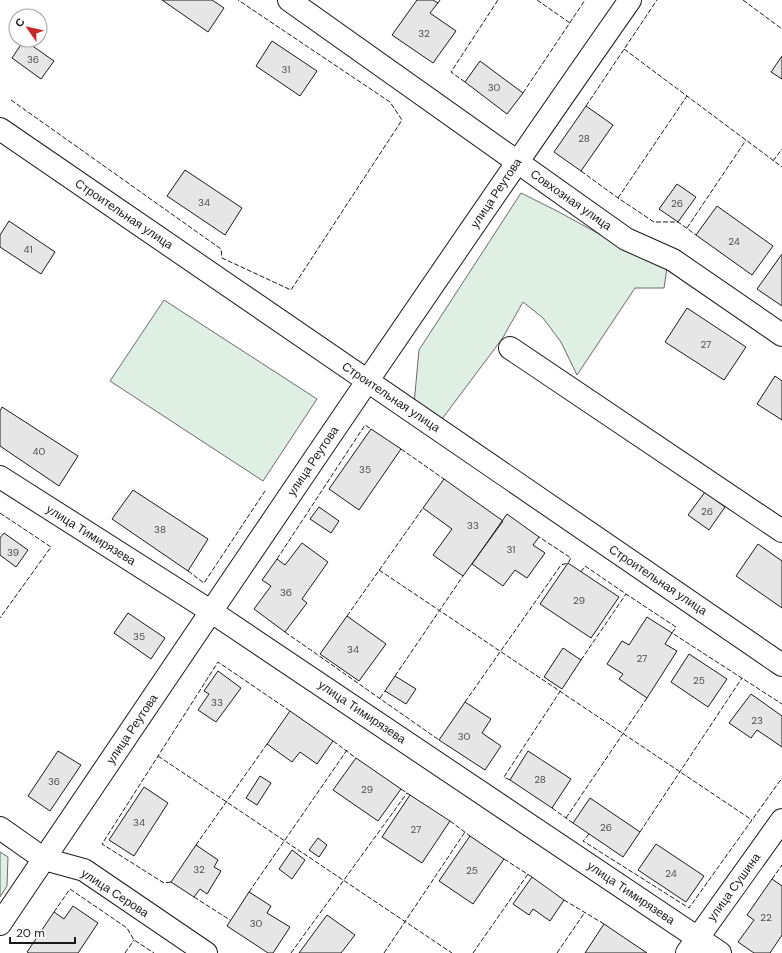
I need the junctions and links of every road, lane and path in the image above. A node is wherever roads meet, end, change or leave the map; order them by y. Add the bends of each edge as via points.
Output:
1 (289, 0) edge
2 (630, 0) edge
3 (0, 129) edge
4 (517, 162) junction
5 (782, 335) edge
6 (510, 348) dead end
7 (367, 381) junction
8 (0, 477) edge
9 (782, 531) edge
10 (212, 612) junction
11 (782, 665) edge
12 (782, 820) edge
13 (0, 828) edge
14 (44, 859) junction
15 (0, 924) edge
16 (692, 945) edge
17 (206, 953) edge
18 (720, 953) edge

1 - 4 street, Совхозная улица
2 - 4 street, улица Реутова
3 - 7 street, Строительная улица
4 - 5 street, Совхозная улица via 626,239 673,260
4 - 7 street, улица Реутова
6 - 9 street
7 - 10 street, улица Реутова
7 - 11 street, Строительная улица
8 - 10 street, улица Тимирязева
10 - 14 street, улица Реутова
10 - 16 street, улица Тимирязева
12 - 16 street, улица Сушина
13 - 14 street, улица Серова
14 - 15 street, улица Реутова
14 - 17 street, улица Серова via 84,870
16 - 18 street, улица Тимирязева

